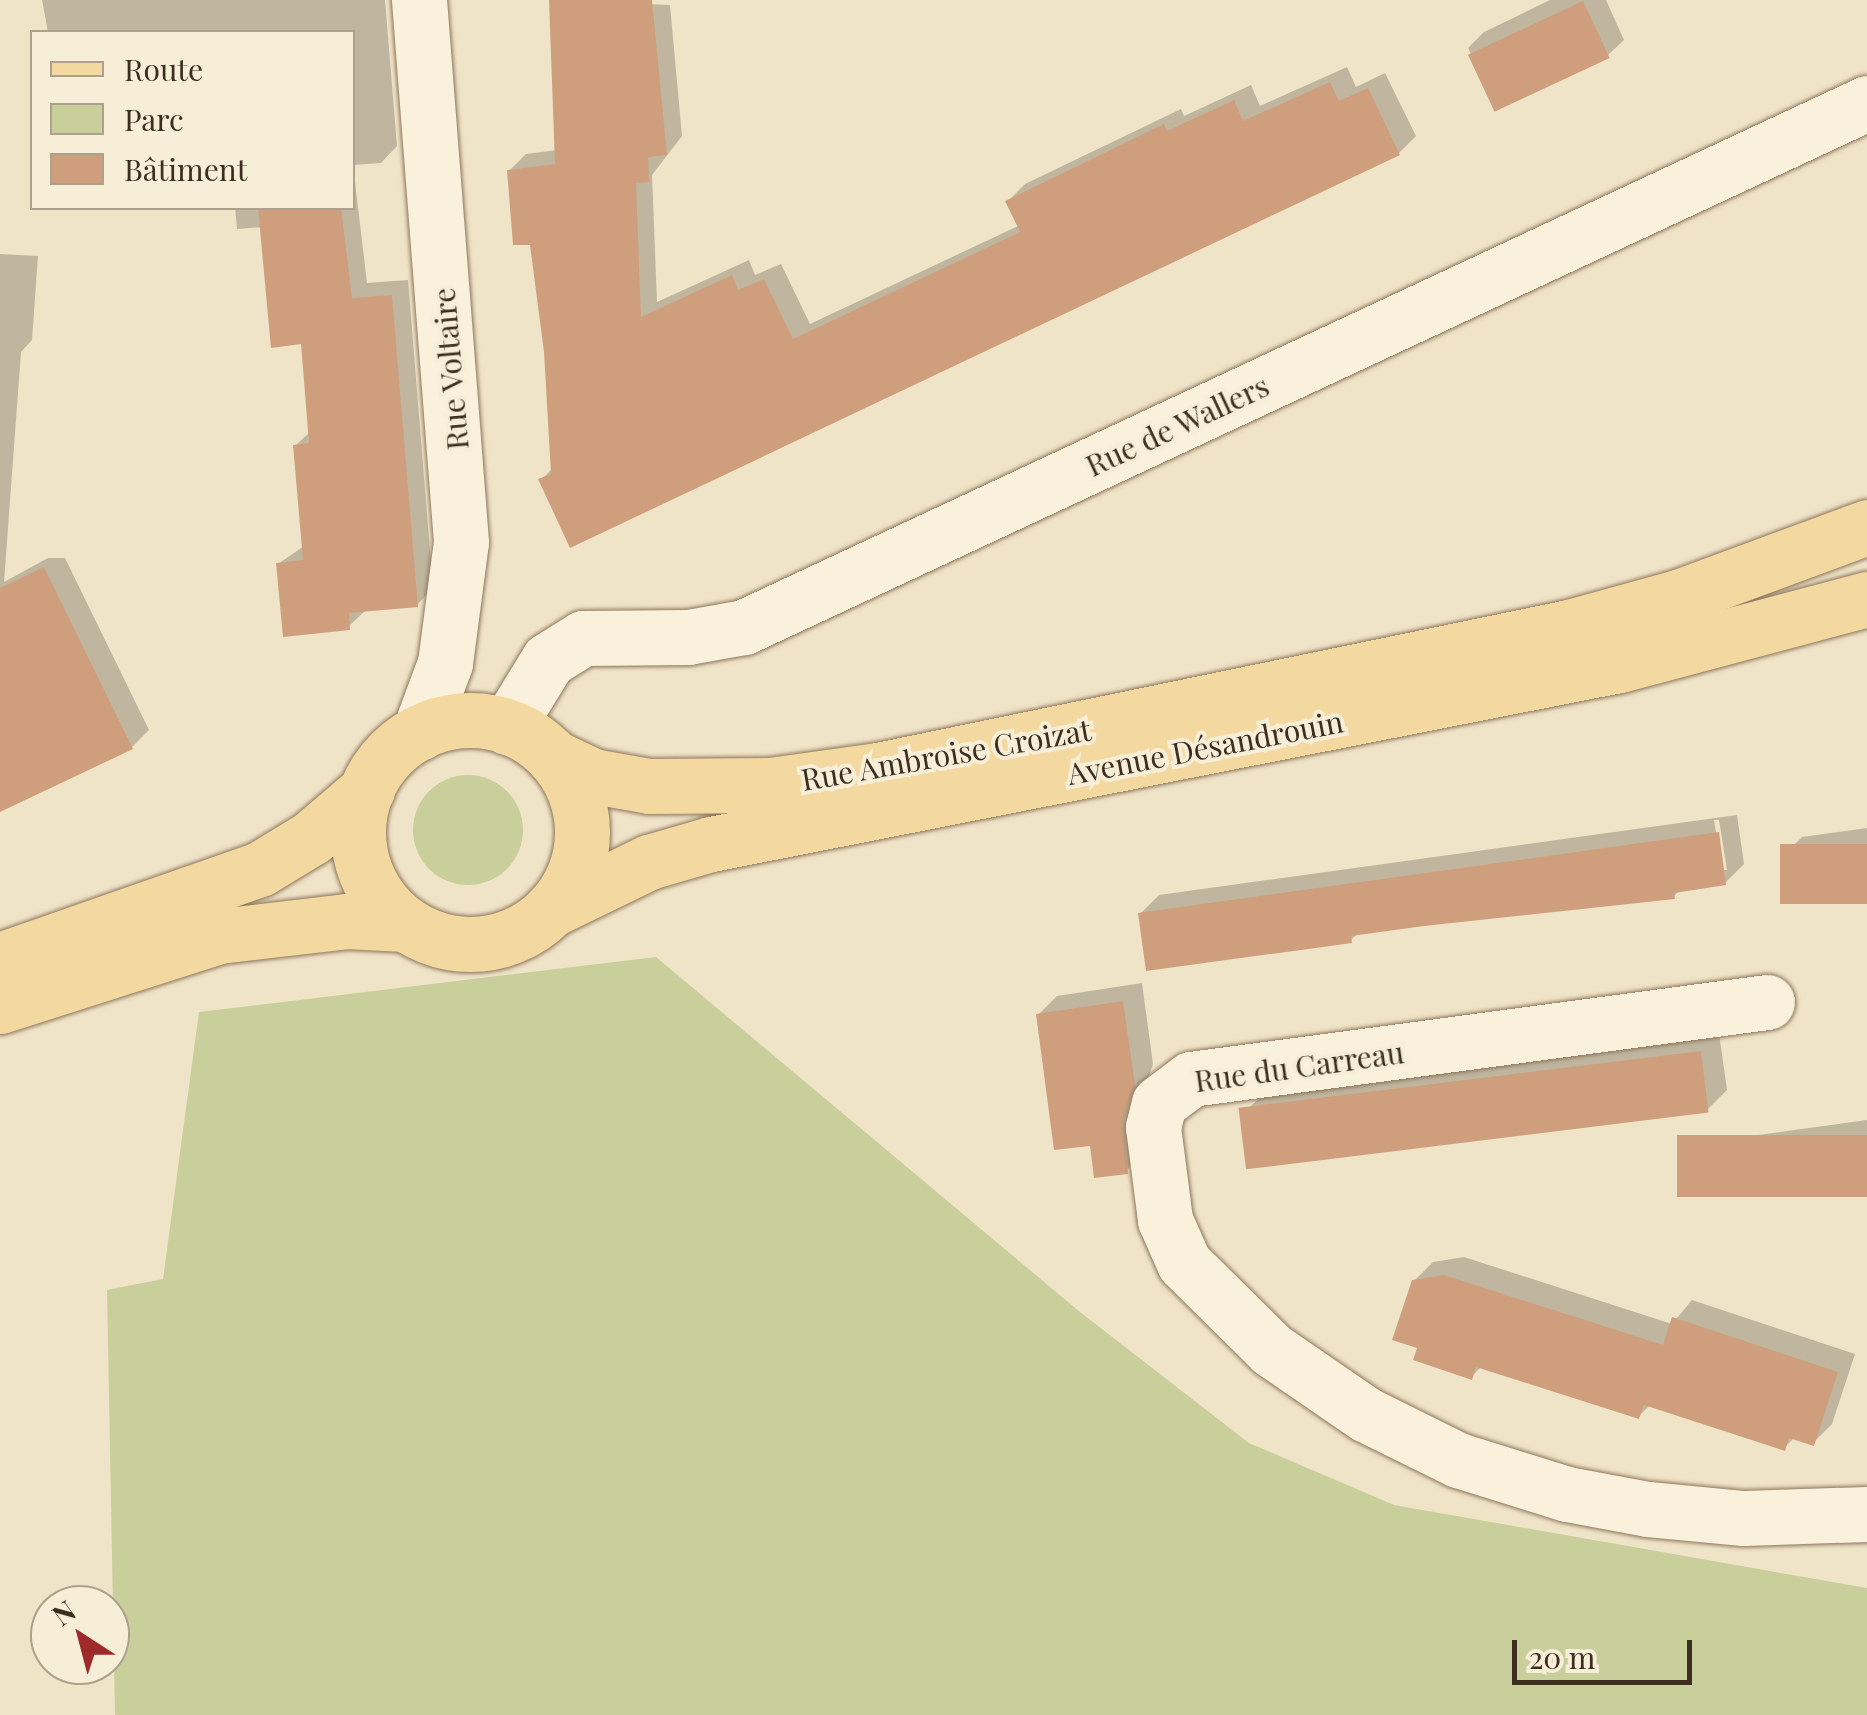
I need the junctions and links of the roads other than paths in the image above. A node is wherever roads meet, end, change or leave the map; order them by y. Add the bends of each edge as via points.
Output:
1 (419, 0) edge
2 (1867, 103) edge
3 (1867, 527) edge
4 (1867, 599) edge
5 (1340, 678) joint
6 (507, 727) junction
7 (419, 733) junction
8 (553, 757) junction
9 (367, 790) junction
10 (550, 910) junction
11 (405, 924) junction
12 (0, 960) edge
13 (1766, 1002) dead end
14 (0, 1006) edge
15 (1867, 1514) edge

1 - 7 street, Rue Voltaire via 461,542 445,663
2 - 6 street, Rue de Wallers via 744,627 688,638 583,638 548,660
3 - 5 main road, Avenue Désandrouin via 1678,597
4 - 10 main road, Avenue Désandrouin via 1619,665 711,844 649,862
5 - 8 main road, Rue Ambroise Croizat via 770,785 620,783
6 - 7 main road via 454,721
6 - 8 main road
7 - 9 main road via 388,757
8 - 10 main road via 573,788 582,825 578,862
9 - 11 main road via 358,826 362,863 378,897
9 - 12 main road via 311,838 260,869
10 - 11 main road via 518,934 480,944 440,940
11 - 14 main road via 346,920 219,936
13 - 15 street, Rue du Carreau via 1192,1080 1159,1103 1153,1127 1165,1220 1184,1263 1272,1350 1365,1414 1458,1460 1567,1494 1648,1509 1744,1518

